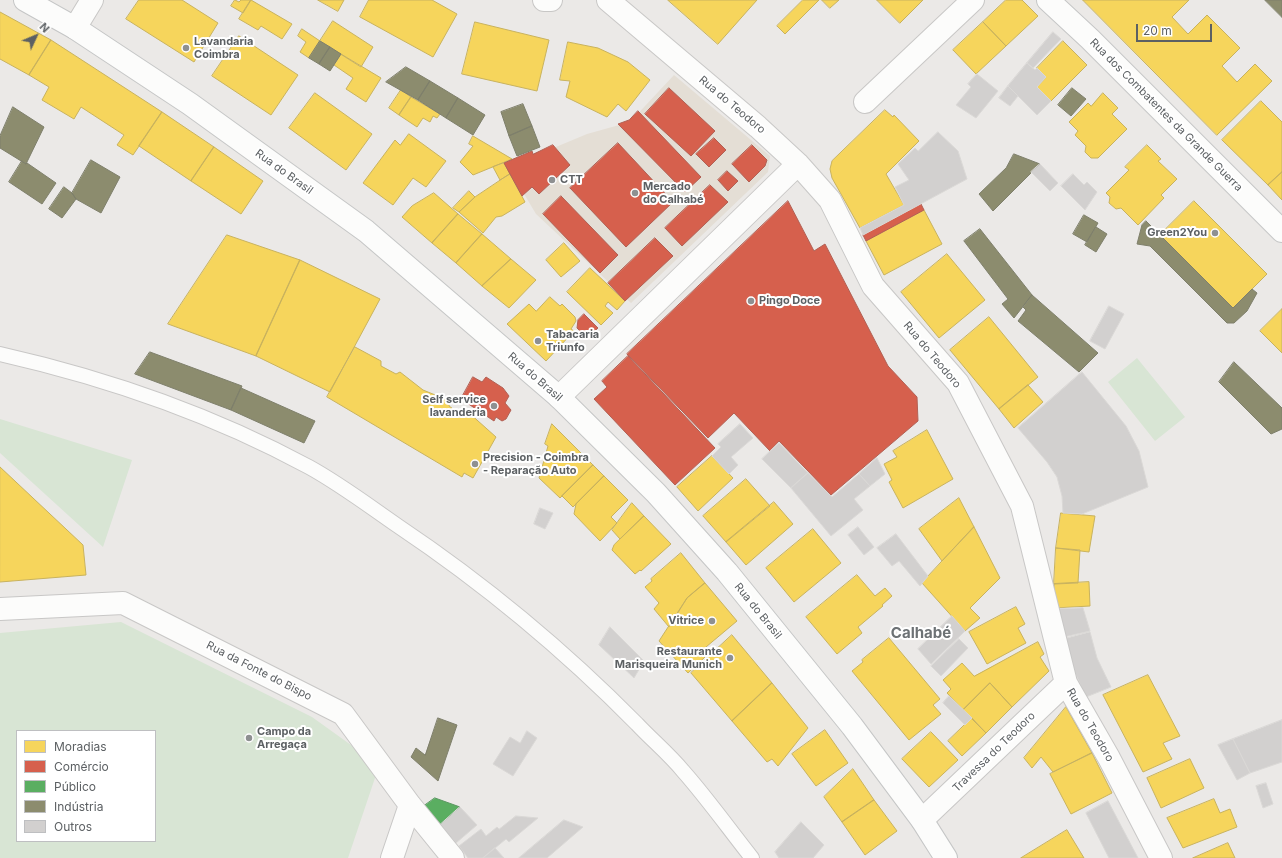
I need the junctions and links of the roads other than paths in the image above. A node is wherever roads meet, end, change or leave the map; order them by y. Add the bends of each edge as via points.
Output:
1 (25, 0) edge
2 (92, 0) edge
3 (544, 0) edge
4 (551, 0) edge
5 (608, 0) edge
6 (973, 0) edge
7 (1048, 0) edge
8 (75, 28) junction
9 (865, 102) dead end
10 (798, 164) junction
11 (1282, 231) edge
12 (0, 354) edge
13 (559, 398) junction
14 (0, 609) edge
15 (1066, 683) junction
16 (410, 805) junction
17 (922, 820) junction
18 (392, 858) edge
19 (453, 858) edge
20 (752, 858) edge
21 (946, 858) edge
22 (1161, 858) edge

1 - 8 street, Rua do Brasil
2 - 8 street
3 - 4 street
5 - 10 street, Rua do Teodoro via 758,126
6 - 9 street
7 - 11 street, Rua dos Combatentes da Grande Guerra
8 - 13 street, Rua do Brasil via 190,104 366,231
10 - 13 street
10 - 15 street, Rua do Teodoro via 830,200 873,286 958,383 1019,499
12 - 20 lane via 33,361 167,403 310,468 383,516 456,566 513,610 578,666 683,770
13 - 17 street, Rua do Brasil via 656,493 727,572 852,726
14 - 16 street, Rua da Fonte do Bispo via 123,602 343,714
15 - 17 street, Travessa do Teodoro
15 - 22 street, Rua do Teodoro via 1110,758
16 - 18 street
16 - 19 street, Rua da Fonte do Bispo
17 - 21 street, Rua do Brasil

